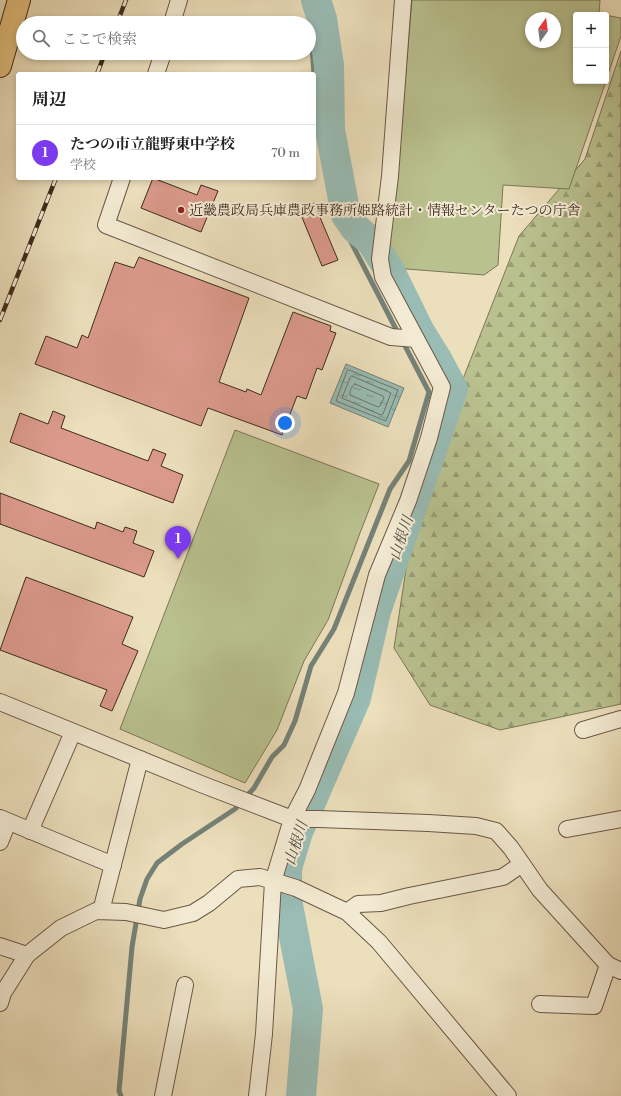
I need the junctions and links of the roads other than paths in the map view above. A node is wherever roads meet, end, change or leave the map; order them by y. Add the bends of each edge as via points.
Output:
1 (19, 0) edge
2 (179, 0) edge
3 (403, 0) edge
4 (174, 16) edge
5 (160, 60) edge
6 (0, 66) edge
7 (157, 72) edge
8 (121, 180) edge
9 (416, 339) junction
10 (0, 702) edge
11 (621, 719) edge
12 (583, 730) dead end
13 (73, 732) junction
14 (140, 760) junction
15 (292, 819) junction
16 (621, 819) edge
17 (4, 820) edge
18 (567, 829) dead end
19 (30, 831) junction
20 (0, 842) edge
21 (522, 864) junction
22 (113, 866) junction
23 (284, 884) junction
24 (100, 911) junction
25 (347, 912) junction
26 (0, 946) edge
27 (27, 955) junction
28 (615, 968) edge
29 (185, 985) dead end
30 (0, 1003) edge
31 (540, 1004) dead end
32 (163, 1096) edge
33 (257, 1096) edge
34 (508, 1096) edge

1 - 6 main road
2 - 4 street
3 - 9 street via 390,176 380,259 383,277
5 - 7 street
8 - 9 street via 106,225 391,337
9 - 15 street via 442,387 429,438 408,501 377,575 346,693 307,790
10 - 13 street
11 - 12 street
13 - 14 street
13 - 19 street
14 - 15 street
14 - 22 street
15 - 21 street via 428,822 476,826 496,831
15 - 23 street
16 - 18 street
17 - 19 street
17 - 20 street
19 - 22 street
21 - 25 street via 503,877 381,903 358,904
21 - 28 street via 540,890
22 - 24 street
23 - 24 street via 260,876 238,879 193,914 164,920 126,912
23 - 25 street
23 - 33 street
24 - 27 street via 61,928
25 - 34 street via 379,942
26 - 27 street
27 - 30 street via 3,993
28 - 31 street via 594,1006
29 - 32 street

